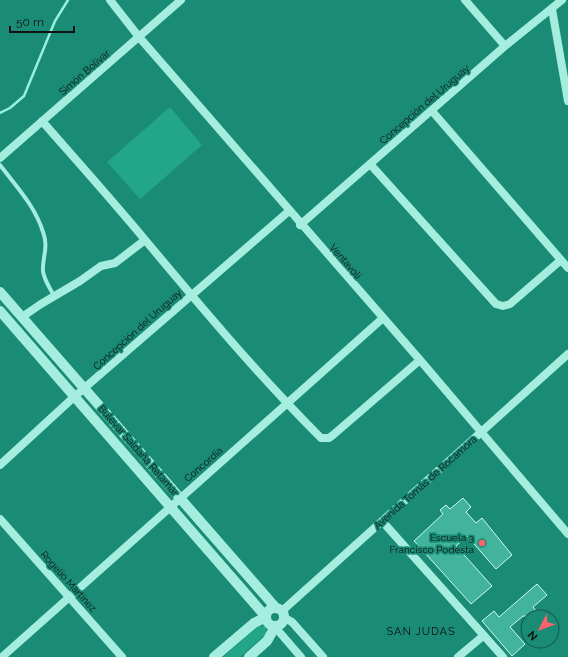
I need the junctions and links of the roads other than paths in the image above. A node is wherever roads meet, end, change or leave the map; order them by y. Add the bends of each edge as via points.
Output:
1 (110, 0) edge
2 (181, 0) edge
3 (465, 0) edge
4 (562, 0) edge
5 (552, 9) junction
6 (139, 37) junction
7 (504, 46) junction
8 (568, 101) edge
9 (432, 110) junction
10 (42, 122) junction
11 (0, 158) edge
12 (370, 164) junction
13 (0, 165) edge
14 (289, 211) junction
15 (300, 225) junction
16 (145, 240) junction
17 (561, 260) junction
18 (568, 268) edge
19 (190, 295) junction
20 (1, 297) edge
21 (54, 297) junction
22 (0, 311) edge
23 (22, 317) junction
24 (383, 318) junction
25 (568, 354) edge
26 (420, 360) junction
27 (85, 388) junction
28 (74, 397) junction
29 (287, 404) junction
30 (481, 432) junction
31 (0, 465) edge
32 (180, 497) junction
33 (170, 507) junction
34 (0, 519) edge
35 (382, 521) junction
36 (568, 534) edge
37 (70, 597) junction
38 (281, 613) junction
39 (266, 617) junction
40 (275, 627) junction
41 (483, 636) junction
42 (2, 657) edge
43 (122, 657) edge
44 (214, 657) edge
45 (249, 657) edge
46 (301, 657) edge
47 (323, 657) edge
48 (458, 657) edge
49 (503, 657) edge

1 - 6 street, Ventavoli
2 - 6 street, Simón Bolívar
3 - 7 street
4 - 5 street, Concepción del Uruguay
5 - 7 street, Concepción del Uruguay
5 - 8 street
6 - 10 street, Simón Bolívar
6 - 14 street, Ventavoli
7 - 9 street, Concepción del Uruguay
9 - 12 street, Concepción del Uruguay
9 - 17 street
10 - 11 street, Simón Bolívar
10 - 16 street
12 - 15 street, Concepción del Uruguay
12 - 17 street via 496,304 510,304
13 - 21 lane via 20,189 43,231 46,257 43,269
14 - 15 street, Ventavoli
14 - 19 street, Concepción del Uruguay
15 - 24 street, Ventavoli
16 - 19 street
16 - 21 street via 115,263 101,266
17 - 18 street
19 - 27 street, Concepción del Uruguay
19 - 29 street
20 - 23 street, Bulevar Saldaña Retamar
21 - 23 street
22 - 28 street, Bulevar Saldaña Retamar
23 - 27 street, Bulevar Saldaña Retamar
24 - 26 street, Ventavoli
24 - 29 street, Concordia
25 - 30 street, Avenida Tomás de Rocamora
26 - 29 street via 329,438 321,438
26 - 30 street, Ventavoli
27 - 28 street, Concepción del Uruguay
27 - 32 street, Bulevar Saldaña Retamar
28 - 31 street, Concepción del Uruguay
28 - 33 street, Bulevar Saldaña Retamar
29 - 32 street, Concordia
30 - 35 street, Avenida Tomás de Rocamora
30 - 36 street, Ventavoli
32 - 33 street, Concordia
32 - 38 street, Bulevar Saldaña Retamar
33 - 37 street, Concordia
33 - 39 street, Bulevar Saldaña Retamar
34 - 37 street, Rogelio Martínez
35 - 38 street, Avenida Tomás de Rocamora
35 - 41 street
37 - 42 street, Concordia
37 - 43 street, Rogelio Martínez
38 - 39 street via 269,610
38 - 40 street via 281,624
38 - 47 street, Bulevar Saldaña Retamar
39 - 40 street, Bulevar Saldaña Retamar via 268,623
39 - 44 street via 254,623
40 - 45 street via 267,641
40 - 46 street, Bulevar Saldaña Retamar
41 - 48 street
41 - 49 street

